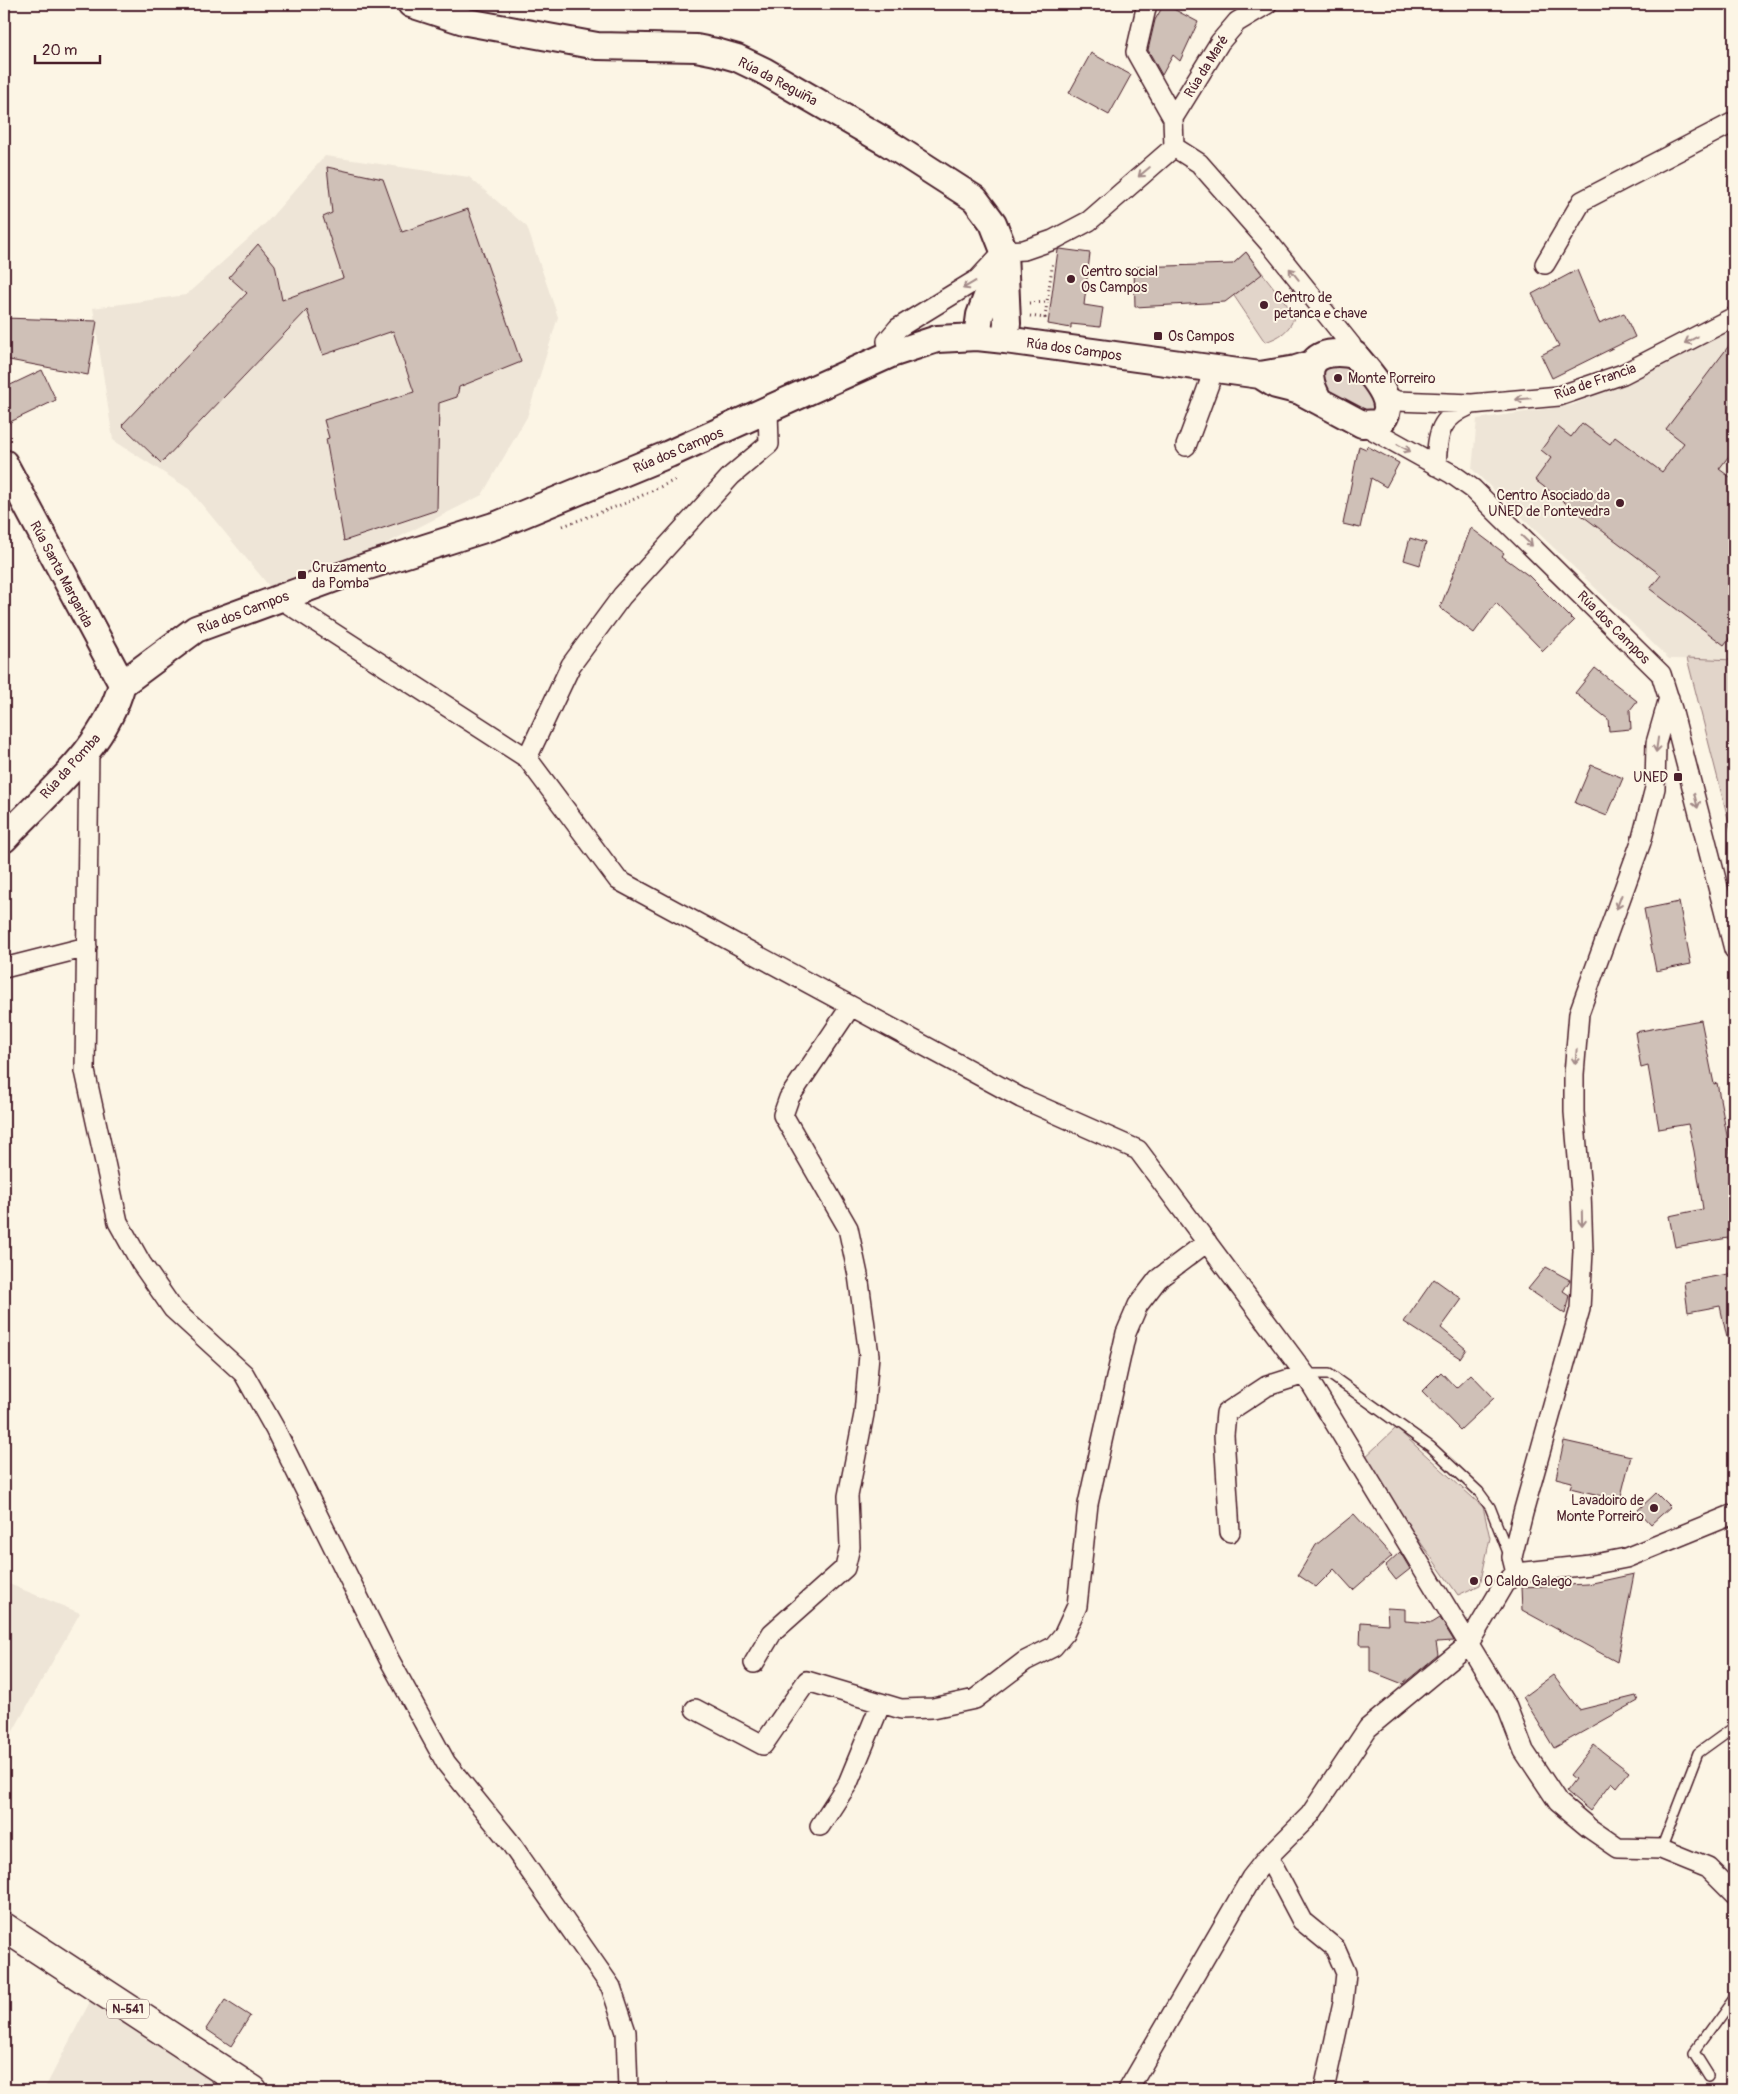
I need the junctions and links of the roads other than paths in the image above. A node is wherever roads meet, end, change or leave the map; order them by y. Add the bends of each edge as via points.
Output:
1 (411, 4) edge
2 (1147, 4) edge
3 (1267, 4) edge
4 (1173, 118) junction
5 (1734, 122) edge
6 (1174, 147) junction
7 (1004, 251) junction
8 (1545, 264) dead end
9 (1734, 317) edge
10 (977, 337) junction
11 (1005, 340) junction
12 (891, 354) junction
13 (1355, 354) junction
14 (1312, 364) junction
15 (1212, 369) junction
16 (1260, 376) junction
17 (1386, 396) junction
18 (1319, 401) junction
19 (1472, 404) junction
20 (768, 410) junction
21 (1362, 424) junction
22 (1186, 446) dead end
23 (4, 463) edge
24 (1436, 466) junction
25 (279, 598) junction
26 (122, 684) junction
27 (1669, 698) junction
28 (89, 749) junction
29 (527, 758) junction
30 (4, 839) edge
31 (1731, 925) edge
32 (87, 947) junction
33 (1734, 949) edge
34 (4, 968) edge
35 (851, 1006) junction
36 (1207, 1242) junction
37 (1305, 1374) junction
38 (1734, 1514) edge
39 (1709, 1523) junction
40 (1734, 1529) edge
41 (1230, 1532) dead end
42 (1516, 1573) junction
43 (1468, 1645) junction
44 (754, 1664) dead end
45 (881, 1703) junction
46 (695, 1709) dead end
47 (1734, 1727) edge
48 (820, 1826) dead end
49 (1660, 1849) junction
50 (1266, 1859) junction
51 (1734, 1894) edge
52 (4, 1927) edge
53 (1734, 1997) edge
54 (1709, 2076) dead end
55 (253, 2090) edge
56 (628, 2090) edge
57 (1128, 2090) edge
58 (1324, 2090) edge

1 - 7 street, Rúa da Reguiña via 467,22 597,46 696,48 737,58 888,143 975,199 992,223
2 - 4 street via 1136,52
3 - 4 street, Rúa da Maré via 1247,14 1229,31
4 - 6 street
5 - 8 street via 1582,201
6 -> 7 street via 1089,221 1043,244 1024,250
13 -> 6 street via 1271,245 1199,164
7 - 10 street via 980,315
7 - 11 street, Rúa da Reguiña
7 -> 12 street via 978,279 898,328 887,341
9 -> 19 street, Rúa de Francia via 1623,374 1558,396
10 - 11 street, Rúa dos Campos
10 - 12 street, Rúa dos Campos via 937,339
11 - 15 street, Rúa dos Campos
12 - 20 street, Rúa dos Campos
13 - 14 street via 1328,352
13 - 17 street
14 - 16 street, Rúa dos Campos
14 - 18 street via 1310,381
15 - 16 street, Rúa dos Campos
15 - 22 street
16 - 18 street, Rúa dos Campos
17 - 19 street, Rúa de Francia via 1397,401
17 - 21 street via 1384,419 1379,423
18 - 21 street
19 - 24 street via 1450,414 1441,428
20 - 25 street, Rúa dos Campos via 496,525
20 - 29 street via 769,444 731,476 622,596 571,664
21 -> 24 street, Rúa dos Campos
23 - 26 street, Rúa Santa Margarida
24 -> 27 street, Rúa dos Campos via 1473,489 1611,624 1661,674
25 - 26 street, Rúa dos Campos via 196,629
25 - 29 street
26 - 28 street, Rúa da Pomba via 116,707
27 -> 31 street, Rúa dos Campos
27 -> 42 street via 1656,743 1655,788 1641,842 1580,1013 1574,1074 1583,1251 1580,1309 1512,1557
28 - 30 street, Rúa da Pomba
28 - 32 street
29 - 35 street via 618,880
31 - 33 street, Rúa dos Campos
32 - 34 street
32 - 56 street via 85,1071 118,1222 141,1264 173,1309 244,1374 275,1429 389,1659 446,1763 509,1841 611,1987 626,2032
35 - 36 street via 1021,1098 1138,1150
35 - 44 street via 789,1098 783,1115 848,1228 858,1275 868,1355 864,1414 848,1496 850,1547 845,1568 772,1633
36 - 37 street
36 - 45 street via 1158,1279 1138,1305 1126,1333 1088,1504 1077,1606 1064,1634 1053,1647 1025,1660 975,1699 934,1708 901,1708
37 - 41 street via 1267,1386 1226,1413 1224,1435
37 - 42 lane via 1329,1374 1431,1447 1479,1492 1490,1507
37 - 43 street
38 - 39 street
39 - 40 street via 1721,1530
39 - 42 street via 1626,1558
42 - 43 street via 1504,1584
43 - 49 street via 1507,1707 1524,1751 1558,1802 1618,1848
43 - 50 street via 1368,1728 1310,1814
45 - 46 street via 807,1681 763,1745
45 - 48 street via 848,1783
47 - 49 lane via 1698,1753
49 - 51 street via 1708,1868
50 - 57 street via 1251,1878
50 - 58 street via 1302,1921 1335,1948 1346,1973
52 - 55 highway, N-541
53 - 54 lane via 1694,2052

